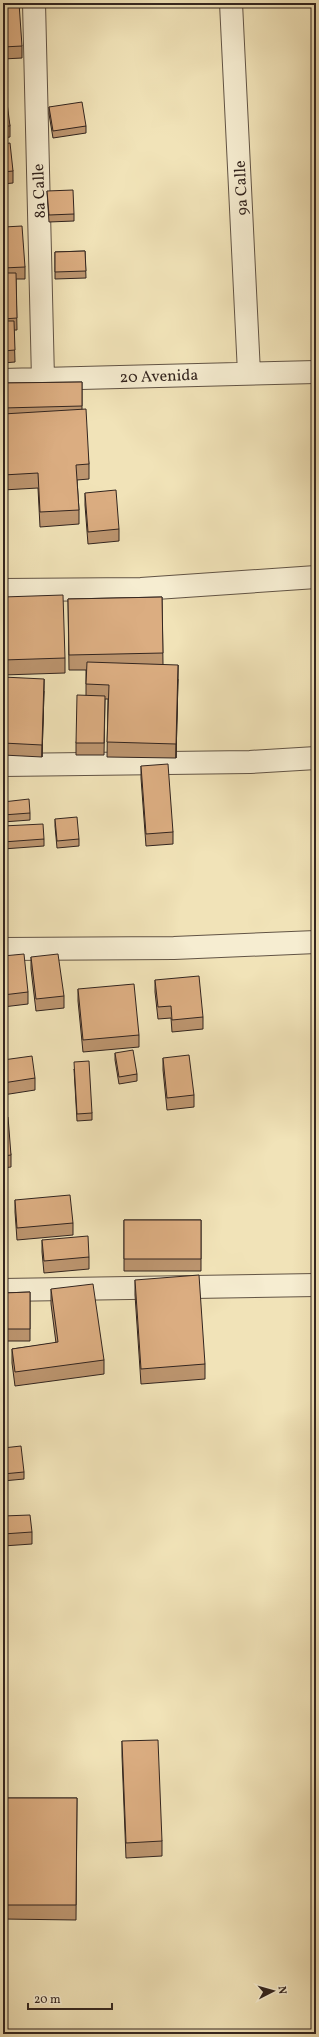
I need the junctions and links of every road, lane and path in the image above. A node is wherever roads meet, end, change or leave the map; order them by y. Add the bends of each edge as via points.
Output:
1 (34, 3) edge
2 (231, 3) edge
3 (316, 372) edge
4 (249, 373) junction
5 (44, 379) junction
6 (3, 380) edge
7 (316, 578) edge
8 (3, 590) edge
9 (316, 758) edge
10 (3, 765) edge
11 (316, 942) edge
12 (3, 949) edge
13 (316, 1285) edge
14 (3, 1290) edge

1 - 5 street, 8a Calle
2 - 4 street, 9a Calle
3 - 4 street, 20 Avenida
4 - 5 street, 20 Avenida
5 - 6 street, 20 Avenida
7 - 8 street via 140,589
9 - 10 street via 250,762
11 - 12 street via 174,948
13 - 14 street

